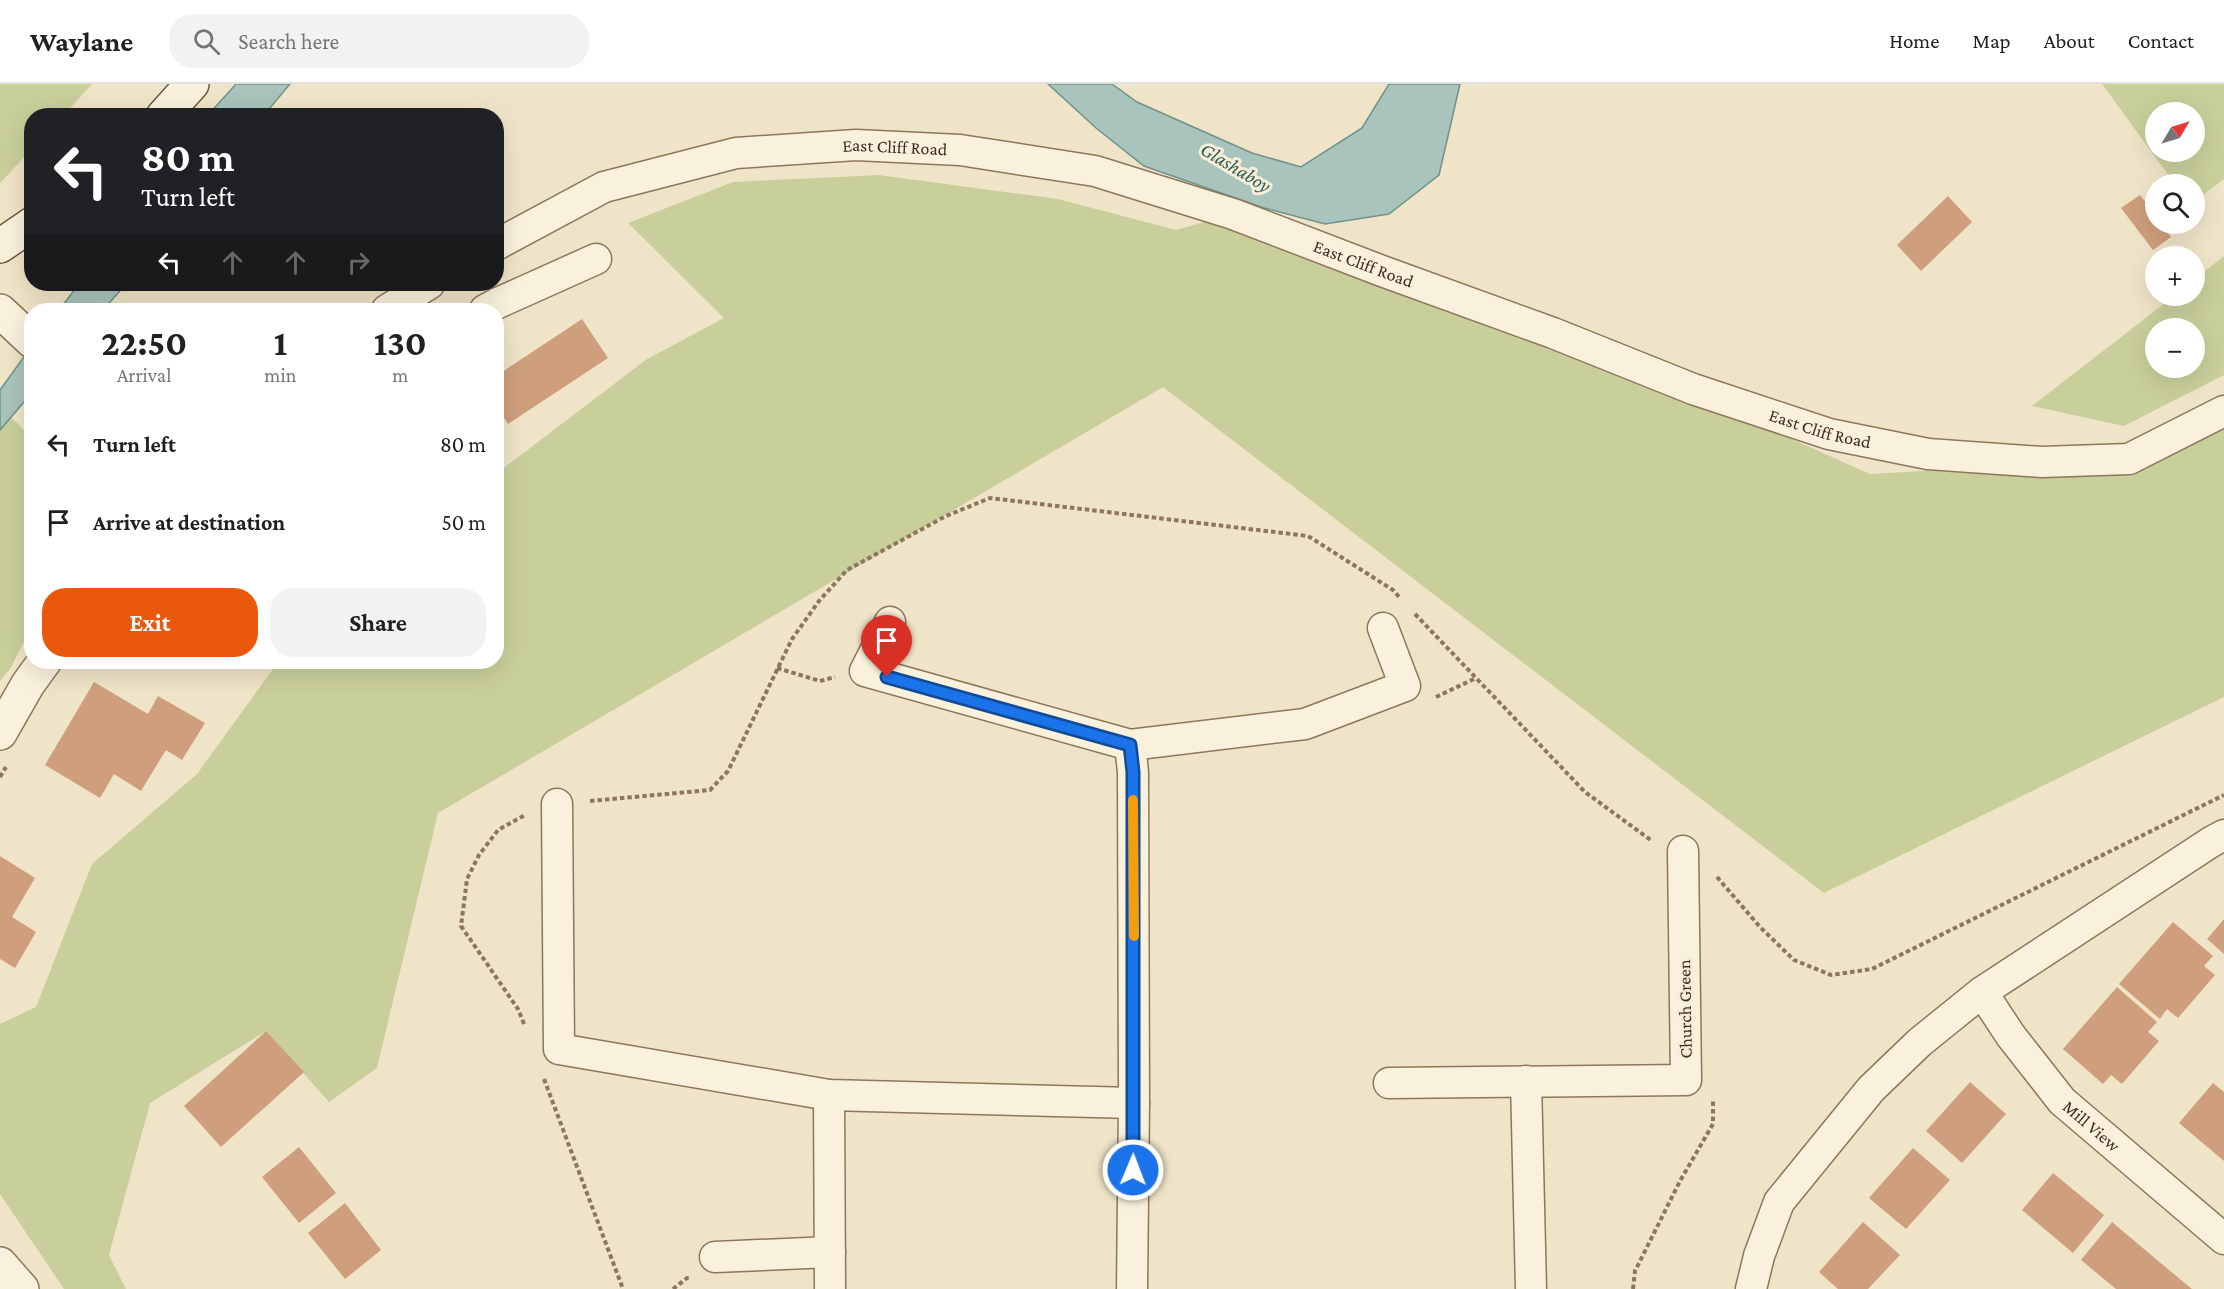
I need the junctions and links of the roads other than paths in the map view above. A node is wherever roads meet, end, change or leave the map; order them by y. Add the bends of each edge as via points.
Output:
1 (192, 84) edge
2 (170, 108) edge
3 (24, 230) edge
4 (504, 240) edge
5 (0, 246) edge
6 (596, 259) dead end
7 (418, 291) edge
8 (398, 303) edge
9 (498, 303) edge
10 (1, 313) edge
11 (24, 334) edge
12 (2224, 411) edge
13 (890, 622) dead end
14 (1383, 628) dead end
15 (39, 669) edge
16 (0, 733) edge
17 (1132, 758) junction
18 (558, 804) road end
19 (2224, 835) edge
20 (1683, 851) road end
21 (1982, 992) junction
22 (1526, 1081) junction
23 (1389, 1083) dead end
24 (829, 1095) junction
25 (1134, 1103) junction
26 (2224, 1239) edge
27 (830, 1252) junction
28 (715, 1257) dead end
29 (830, 1289) edge
30 (1132, 1289) edge
31 (1531, 1289) edge
32 (1751, 1289) edge

1 - 2 street
3 - 5 street
4 - 12 street, East Cliff Road via 604,187 736,153 856,145 960,150 1095,171 1233,214 1693,388 1829,434 1928,454 2042,462 2129,459
6 - 9 street
7 - 8 street
10 - 11 street
13 - 17 street via 865,671
14 - 17 street via 1405,686 1305,724
15 - 16 street
17 - 25 street
18 - 24 street via 560,1049
19 - 21 street
20 - 22 street, Church Green via 1686,1080
21 - 26 street, Mill View via 2062,1101
21 - 32 street via 1920,1042 1871,1089 1779,1202
22 - 23 street, Church Green
22 - 31 street
24 - 25 street
24 - 27 street
25 - 30 street
27 - 28 street
27 - 29 street

